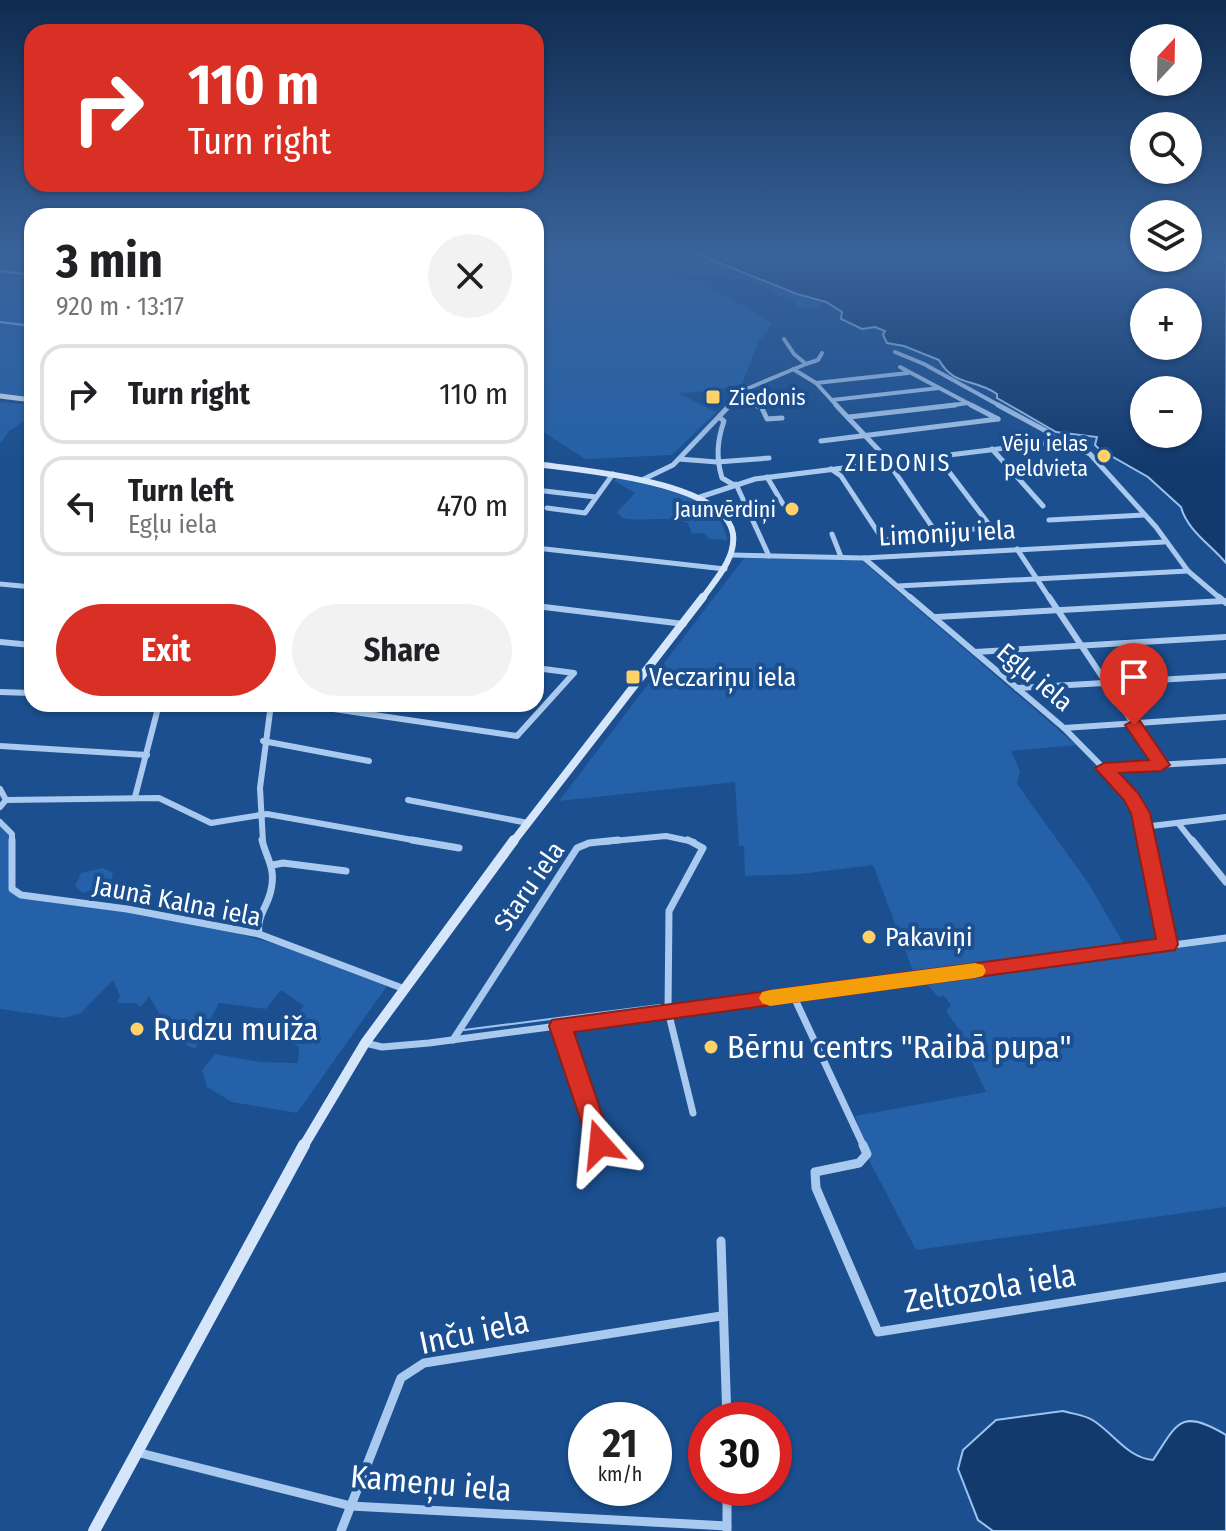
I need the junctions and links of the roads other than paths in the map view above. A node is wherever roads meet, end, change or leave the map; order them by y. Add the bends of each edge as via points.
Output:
1 (784, 339) dead end
2 (895, 352) dead end
3 (822, 353) dead end
4 (806, 364) junction
5 (900, 367) dead end
6 (793, 369) junction
7 (910, 372) junction
8 (816, 383) junction
9 (939, 388) junction
10 (0, 396) edge
11 (24, 399) edge
12 (832, 400) junction
13 (732, 402) junction
14 (968, 403) junction
15 (719, 417) junction
16 (849, 417) junction
17 (782, 418) dead end
18 (865, 435) junction
19 (1056, 440) junction
20 (821, 441) dead end
21 (992, 449) junction
22 (936, 456) junction
23 (769, 458) dead end
24 (679, 459) junction
25 (717, 462) junction
26 (889, 462) junction
27 (544, 465) edge
28 (831, 469) junction
29 (613, 474) junction
30 (767, 477) junction
31 (644, 479) junction
32 (735, 485) junction
33 (544, 491) edge
34 (596, 497) junction
35 (700, 497) junction
36 (783, 504) dead end
37 (1043, 506) dead end
38 (547, 508) dead end
39 (1144, 515) junction
40 (1049, 520) dead end
41 (832, 534) dead end
42 (937, 534) junction
43 (1164, 542) junction
44 (544, 549) edge
45 (1017, 549) junction
46 (732, 555) junction
47 (769, 556) junction
48 (841, 557) junction
49 (864, 558) junction
50 (725, 569) junction
51 (1188, 571) junction
52 (1037, 579) junction
53 (0, 584) edge
54 (24, 586) edge
55 (898, 586) junction
56 (1225, 602) edge
57 (544, 605) edge
58 (1059, 610) junction
59 (936, 617) junction
60 (684, 624) junction
61 (1226, 637) edge
62 (0, 642) edge
63 (24, 644) edge
64 (1082, 645) junction
65 (975, 652) junction
66 (544, 669) edge
67 (1226, 676) edge
68 (1106, 683) junction
69 (1017, 688) junction
70 (0, 692) edge
71 (24, 693) edge
72 (544, 706) edge
73 (157, 712) edge
74 (269, 712) edge
75 (354, 712) edge
76 (539, 712) edge
77 (1226, 717) edge
78 (1132, 722) junction
79 (1064, 728) junction
80 (263, 741) junction
81 (0, 746) edge
82 (147, 755) junction
83 (369, 761) dead end
84 (1226, 761) edge
85 (1161, 765) junction
86 (1104, 768) junction
87 (0, 789) edge
88 (135, 797) junction
89 (6, 800) junction
90 (408, 800) dead end
91 (0, 807) edge
92 (259, 815) junction
93 (1226, 817) edge
94 (0, 822) edge
95 (528, 823) junction
96 (1178, 823) junction
97 (1143, 827) junction
98 (459, 848) dead end
99 (273, 865) junction
100 (346, 871) dead end
101 (1226, 882) edge
102 (259, 934) junction
103 (1226, 938) edge
104 (1168, 944) junction
105 (402, 988) junction
106 (793, 995) junction
107 (668, 1011) junction
108 (560, 1026) junction
109 (453, 1040) junction
110 (365, 1043) junction
111 (693, 1113) dead end
112 (600, 1144) dead end
113 (721, 1241) dead end
114 (1226, 1277) edge
115 (721, 1316) junction
116 (726, 1402) edge
117 (136, 1452) junction
118 (351, 1506) junction
119 (727, 1506) edge
120 (727, 1528) edge
121 (94, 1531) edge
122 (341, 1531) edge

1 - 4 street
2 - 19 street
3 - 4 street
4 - 6 street
5 - 7 street
6 - 8 street
6 - 13 street via 752,385
7 - 8 street
7 - 9 street
8 - 12 street
9 - 12 street
9 - 14 street
10 - 11 main road
12 - 16 street
13 - 15 street
13 - 17 street via 761,406 767,419
14 - 16 street
14 - 18 street via 998,419
15 - 24 street
15 - 25 street via 724,421 715,443
16 - 18 street
18 - 20 street
18 - 26 street
19 - 21 street
19 - 39 street via 1090,454
21 - 22 street
21 - 37 street
22 - 26 street
22 - 42 street via 991,527
23 - 25 street
24 - 25 street
24 - 31 street
25 - 32 street via 722,478
26 - 28 street
26 - 42 street
27 - 29 main road
28 - 30 street
28 - 42 street via 883,540
29 - 31 main road
29 - 34 street
30 - 32 street
30 - 36 street
31 - 35 main road
32 - 35 street
32 - 47 street
33 - 34 street
34 - 38 street via 585,513
35 - 46 main road via 729,525
39 - 40 street
39 - 43 street
41 - 48 street
43 - 45 street, Limoniju iela
43 - 51 street
44 - 50 street
45 - 49 street, Limoniju iela
45 - 52 street
46 - 47 street, Limoniju iela
46 - 50 main road
47 - 48 street, Limoniju iela
48 - 49 street, Limoniju iela
49 - 55 street, Egļu iela
50 - 60 main road
51 - 52 street
51 - 56 street
52 - 55 street
52 - 58 street
53 - 54 street
55 - 59 street, Egļu iela
56 - 58 street
57 - 60 street
58 - 59 street
58 - 64 street
59 - 65 street, Egļu iela
60 - 95 main road
61 - 64 street
62 - 63 street
64 - 65 street
64 - 68 street
65 - 69 street, Egļu iela
66 - 72 street via 574,673
67 - 68 street
68 - 69 street
68 - 78 street
69 - 79 street, Egļu iela
70 - 71 street
73 - 82 street
74 - 80 street
75 - 76 street via 517,736
77 - 78 street
78 - 79 street
78 - 85 street
79 - 86 street, Egļu iela
80 - 83 street
80 - 92 street
81 - 82 street
82 - 88 street
84 - 85 street
85 - 86 street
86 - 97 street, Egļu iela via 1136,803
87 - 89 street
88 - 89 street
88 - 92 street via 159,798 211,823
89 - 91 street
90 - 95 street
92 - 98 street
92 - 99 street via 266,859
93 - 96 street
94 - 102 street, Jaunā Kalna iela via 12,834 12,889 21,895
95 - 105 main road
96 - 97 street
96 - 101 street
97 - 104 street, Egļu iela
99 - 100 street
99 - 102 street
102 - 105 street, Jaunā Kalna iela
103 - 104 street
104 - 106 street
105 - 110 main road
106 - 107 street
106 - 114 street, Zeltozola iela via 867,1154 859,1163 815,1172 816,1188 878,1332
107 - 108 street
107 - 109 street, Staru iela via 669,911 703,848 676,835 589,843 577,848
107 - 111 street
108 - 109 street
108 - 112 street
109 - 110 street via 382,1047
110 - 117 main road
113 - 115 street
115 - 116 street
115 - 118 street, Inču iela via 424,1363 401,1378
117 - 118 street, Kameņu iela
117 - 121 main road
118 - 120 street, Kameņu iela
118 - 122 street, Inču iela
119 - 120 street

